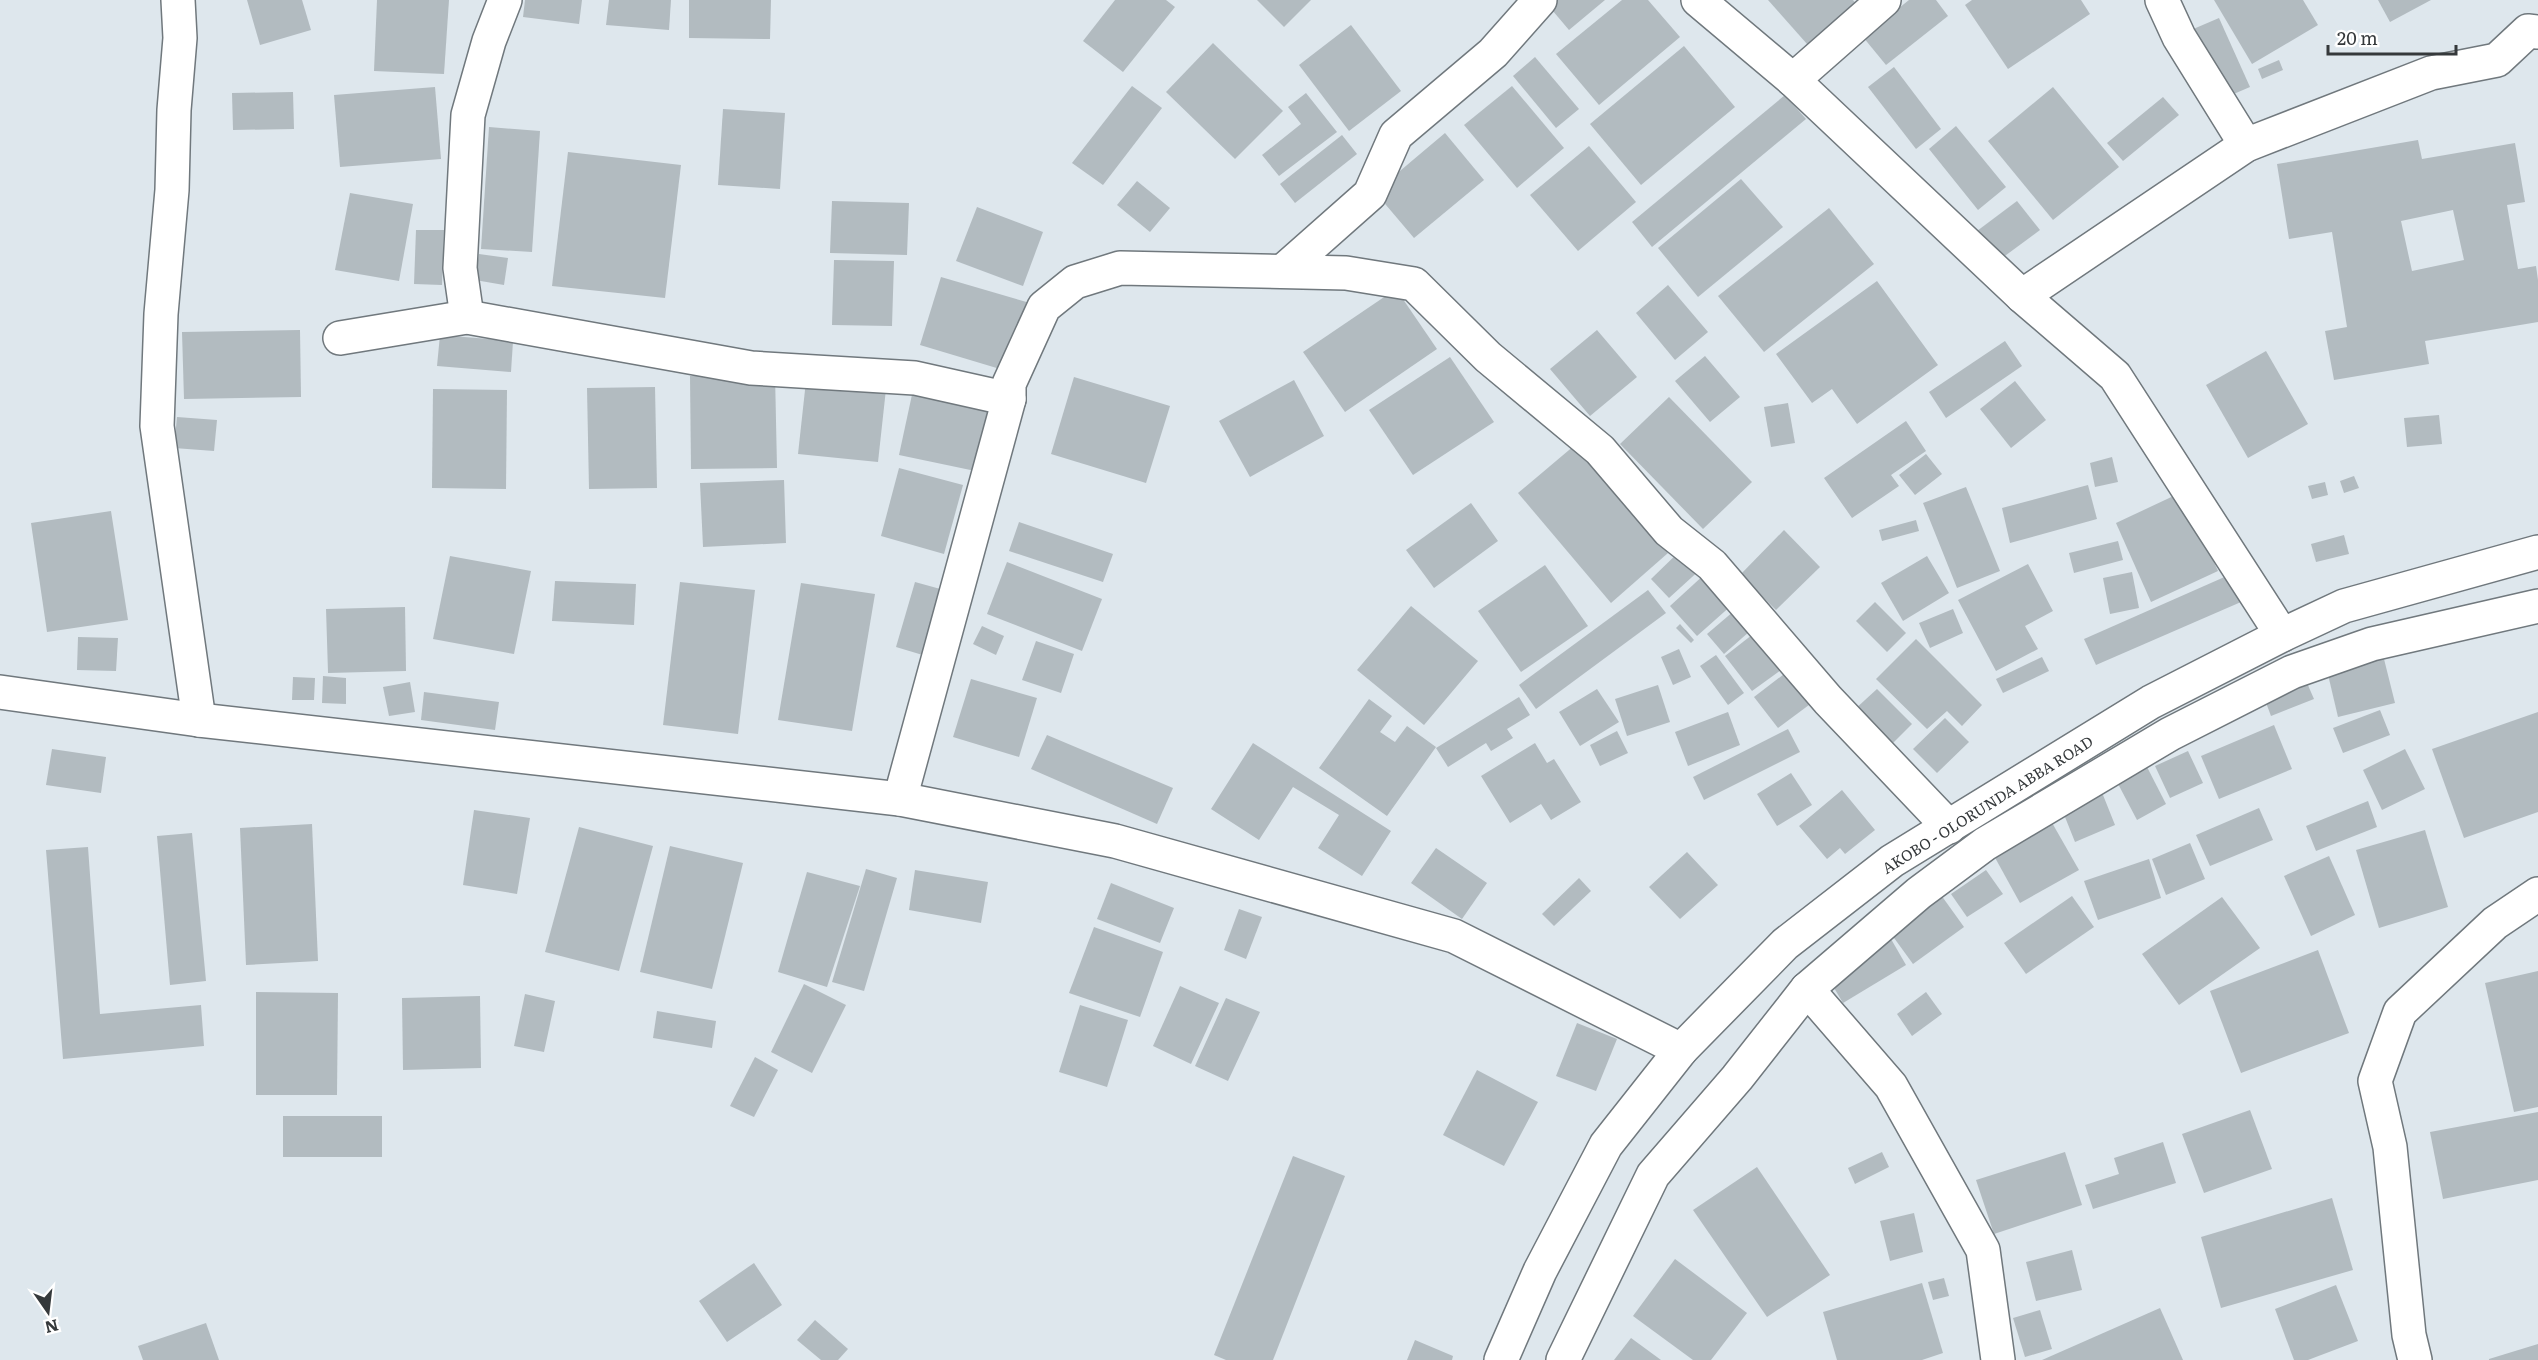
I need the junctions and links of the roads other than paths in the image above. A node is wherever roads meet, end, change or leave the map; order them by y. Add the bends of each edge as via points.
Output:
1 (178, 0) edge
2 (505, 0) edge
3 (1540, 0) edge
4 (1698, 0) edge
5 (1884, 0) edge
6 (2162, 0) edge
7 (2538, 32) edge
8 (1793, 80) junction
9 (2246, 145) junction
10 (1283, 271) junction
11 (2022, 296) junction
12 (467, 317) junction
13 (340, 338) dead end
14 (1009, 399) junction
15 (2538, 552) edge
16 (2538, 606) edge
17 (2282, 635) junction
18 (0, 692) edge
19 (199, 720) junction
20 (900, 799) junction
21 (1949, 827) junction
22 (2538, 894) edge
23 (1807, 989) junction
24 (1681, 1050) junction
25 (1501, 1360) edge
26 (1563, 1360) edge
27 (1998, 1360) edge
28 (2415, 1360) edge

1 - 19 street via 180,38 172,190 160,314 157,426
2 - 12 street via 468,115 460,268
3 - 10 street via 1493,53 1396,135 1370,194
4 - 8 street
5 - 8 street
6 - 9 street via 2179,37
7 - 9 street via 2528,31 2497,60 2431,73
8 - 11 street
9 - 11 street
10 - 14 street via 1120,268 1075,282 1044,307 1009,384
10 - 21 street via 1346,273 1414,284 1488,357 1600,450 1670,531 1712,565 1828,700
11 - 17 street via 2115,376
12 - 13 street
12 - 14 street via 751,368 915,378
14 - 20 street
15 - 17 street, AKOBO - OLORUNDA ABBA ROAD via 2344,606
16 - 23 street via 2362,647 2292,672 2170,734 1985,844 1919,893
17 - 21 street, AKOBO - OLORUNDA ABBA ROAD via 2151,702
18 - 19 street
19 - 20 street
20 - 24 street via 1115,841 1454,936
21 - 24 street, AKOBO - OLORUNDA ABBA ROAD via 1892,861 1785,944
22 - 28 street via 2494,923 2400,1012 2375,1080 2390,1147 2409,1335
23 - 26 street via 1653,1175
23 - 27 street via 1891,1086 1983,1250
24 - 25 street, AKOBO - OLORUNDA ABBA ROAD via 1606,1145 1540,1271

